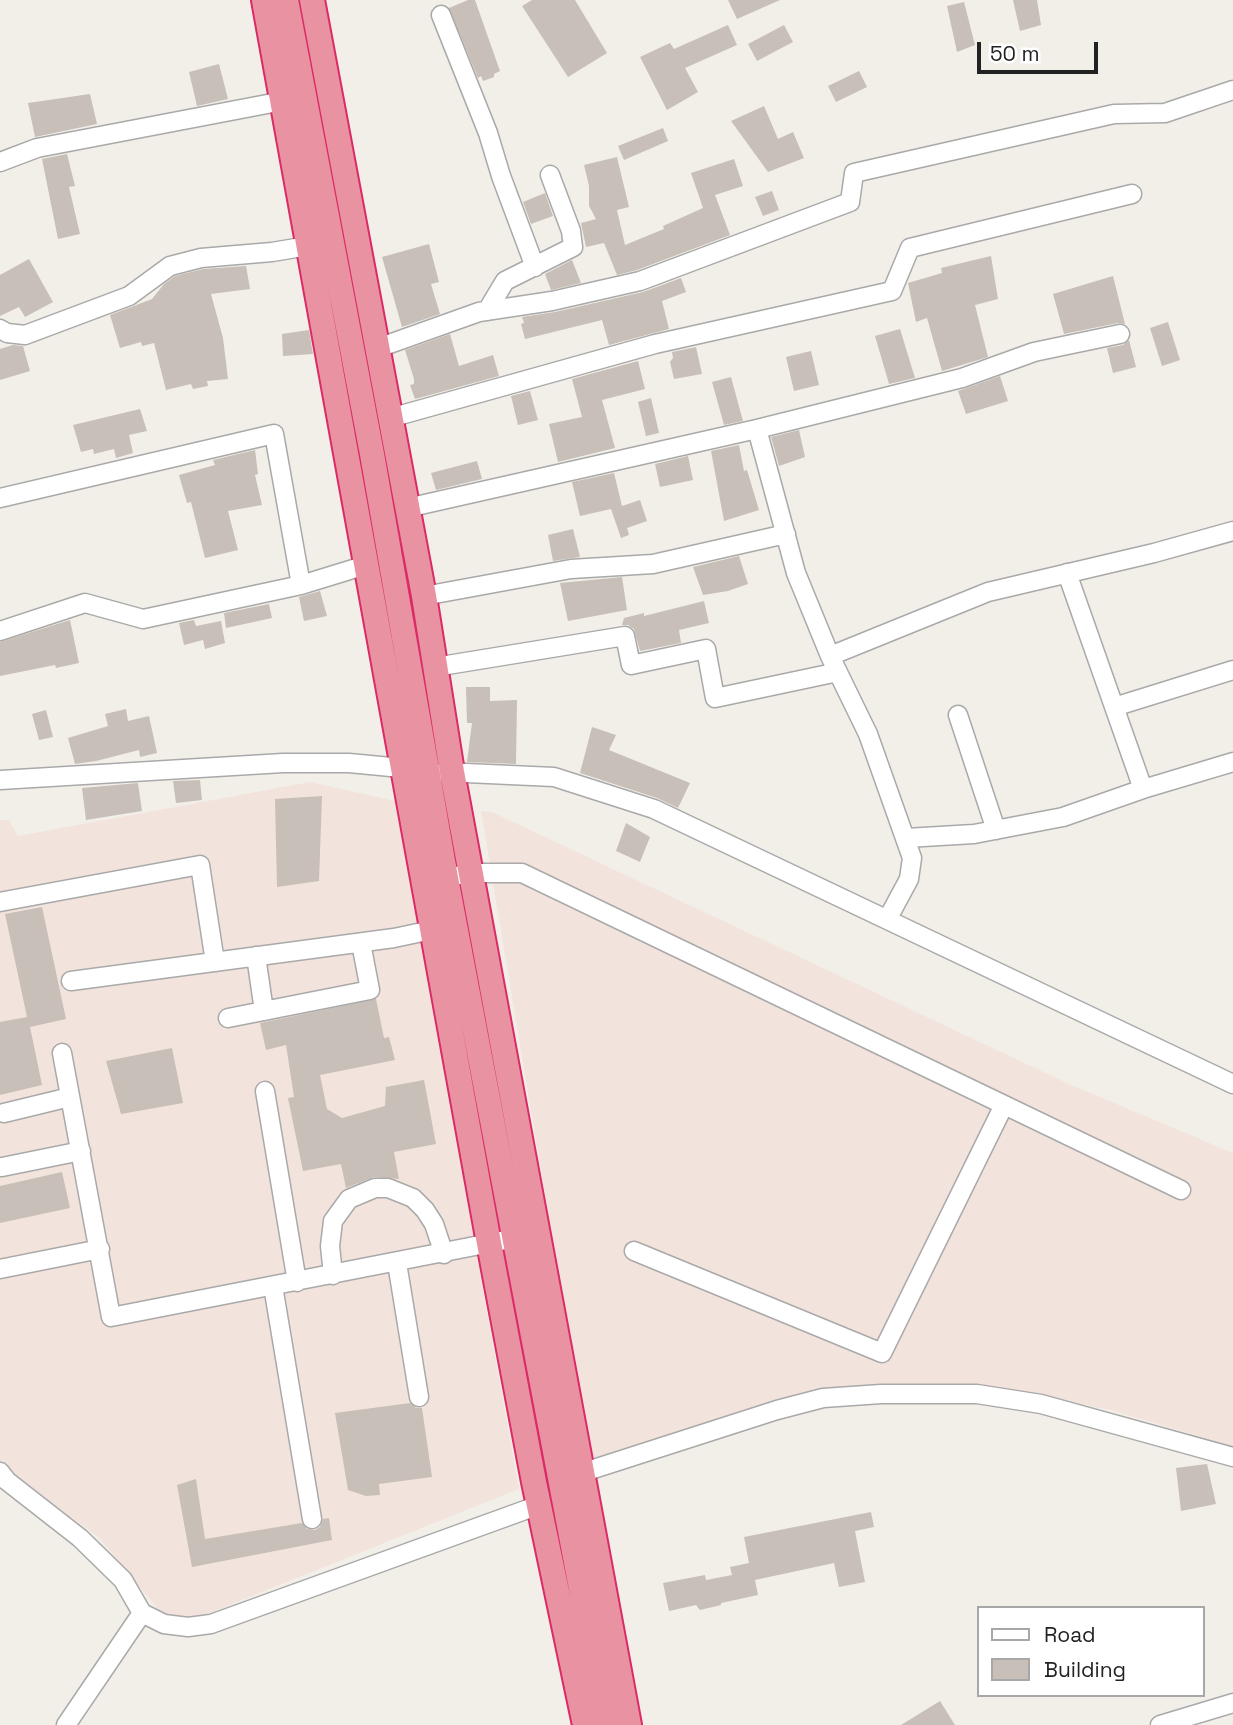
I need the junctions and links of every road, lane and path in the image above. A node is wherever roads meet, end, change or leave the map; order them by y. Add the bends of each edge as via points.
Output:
1 (264, 0) edge
2 (286, 0) edge
3 (312, 0) edge
4 (442, 15) dead end
5 (1233, 90) edge
6 (283, 101) junction
7 (0, 162) edge
8 (550, 175) dead end
9 (1132, 194) dead end
10 (308, 246) junction
11 (535, 267) junction
12 (487, 311) junction
13 (0, 329) edge
14 (1120, 334) dead end
15 (377, 348) junction
16 (390, 418) junction
17 (757, 429) junction
18 (0, 498) edge
19 (407, 508) junction
20 (1233, 531) edge
21 (786, 534) junction
22 (366, 565) junction
23 (1067, 573) junction
24 (301, 584) junction
25 (424, 596) junction
26 (0, 631) edge
27 (834, 664) junction
28 (435, 667) junction
29 (1233, 670) edge
30 (1114, 707) junction
31 (958, 715) dead end
32 (1233, 762) edge
33 (415, 769) junction
34 (452, 772) junction
35 (0, 780) edge
36 (1143, 789) junction
37 (996, 830) junction
38 (906, 838) junction
39 (470, 873) junction
40 (446, 878) junction
41 (0, 902) edge
42 (888, 918) junction
43 (444, 927) junction
44 (361, 943) junction
45 (256, 956) junction
46 (215, 962) junction
47 (71, 981) dead end
48 (264, 1011) junction
49 (228, 1018) dead end
50 (62, 1054) dead end
51 (1233, 1084) edge
52 (265, 1091) dead end
53 (70, 1097) junction
54 (1004, 1105) junction
55 (4, 1113) dead end
56 (81, 1151) junction
57 (2, 1167) edge
58 (1181, 1190) dead end
59 (526, 1237) junction
60 (490, 1245) junction
61 (100, 1249) junction
62 (635, 1251) dead end
63 (444, 1254) junction
64 (397, 1263) junction
65 (0, 1269) edge
66 (333, 1275) junction
67 (297, 1282) junction
68 (273, 1286) junction
69 (419, 1397) dead end
70 (1233, 1457) edge
71 (0, 1472) edge
72 (570, 1475) junction
73 (537, 1494) junction
74 (312, 1519) dead end
75 (142, 1613) junction
76 (1233, 1703) edge
77 (66, 1725) edge
78 (584, 1725) edge
79 (607, 1725) edge
80 (629, 1725) edge
81 (1160, 1725) edge

1 - 6 highway
2 - 33 highway via 372,453
3 - 15 highway
4 - 11 street
5 - 12 street via 1165,113 1114,114 854,173 850,202 640,281
6 - 7 street via 37,148
6 - 10 highway
8 - 11 street via 573,247
9 - 16 street via 910,248 892,291 655,344
10 - 13 street via 170,265 129,296 77,316 24,335
10 - 22 highway
11 - 12 street via 505,281
12 - 15 street
14 - 17 street via 1034,352 962,378
15 - 16 highway
16 - 19 highway
17 - 19 street
17 - 21 street
18 - 24 street via 274,434
19 - 25 highway
20 - 23 street
21 - 25 street via 653,564 571,569
21 - 27 street via 796,573
22 - 24 street
22 - 33 highway
23 - 27 street via 988,592
23 - 30 street
24 - 26 street via 143,619 85,603
25 - 28 highway
27 - 28 street via 715,698 706,649 631,665 625,636
27 - 38 street via 868,734
28 - 34 highway
29 - 30 street
30 - 36 street
31 - 37 street
32 - 36 street
33 - 34 street
33 - 35 street via 283,763
33 - 40 highway
33 - 43 highway
34 - 39 highway
34 - 42 street via 554,777 654,809
36 - 37 street via 1063,817
37 - 38 street
38 - 42 street via 912,858 909,879
39 - 40 street
39 - 54 street via 522,873
39 - 59 highway
40 - 43 highway
41 - 46 street via 200,865
42 - 51 street
43 - 44 street
43 - 59 highway
43 - 60 highway
44 - 45 street
44 - 48 street via 370,990
45 - 46 street
45 - 48 street
46 - 47 street
48 - 49 street
50 - 53 street
52 - 67 street
53 - 55 street
53 - 56 street
54 - 58 street
54 - 62 street via 882,1353
56 - 57 street
56 - 61 street
59 - 60 street
59 - 72 highway
60 - 63 street
60 - 73 highway
61 - 65 street
61 - 68 street via 111,1317
63 - 64 street
63 - 66 street via 434,1224 413,1198 375,1188 349,1199 333,1220
64 - 66 street
64 - 69 street
66 - 67 street
67 - 68 street
68 - 74 street
70 - 72 street via 1041,1404 977,1394 881,1394 823,1398
71 - 75 street via 123,1580
72 - 73 highway
72 - 79 highway
72 - 80 highway
73 - 75 street via 211,1624 164,1624
73 - 78 highway
75 - 77 street
76 - 81 street

